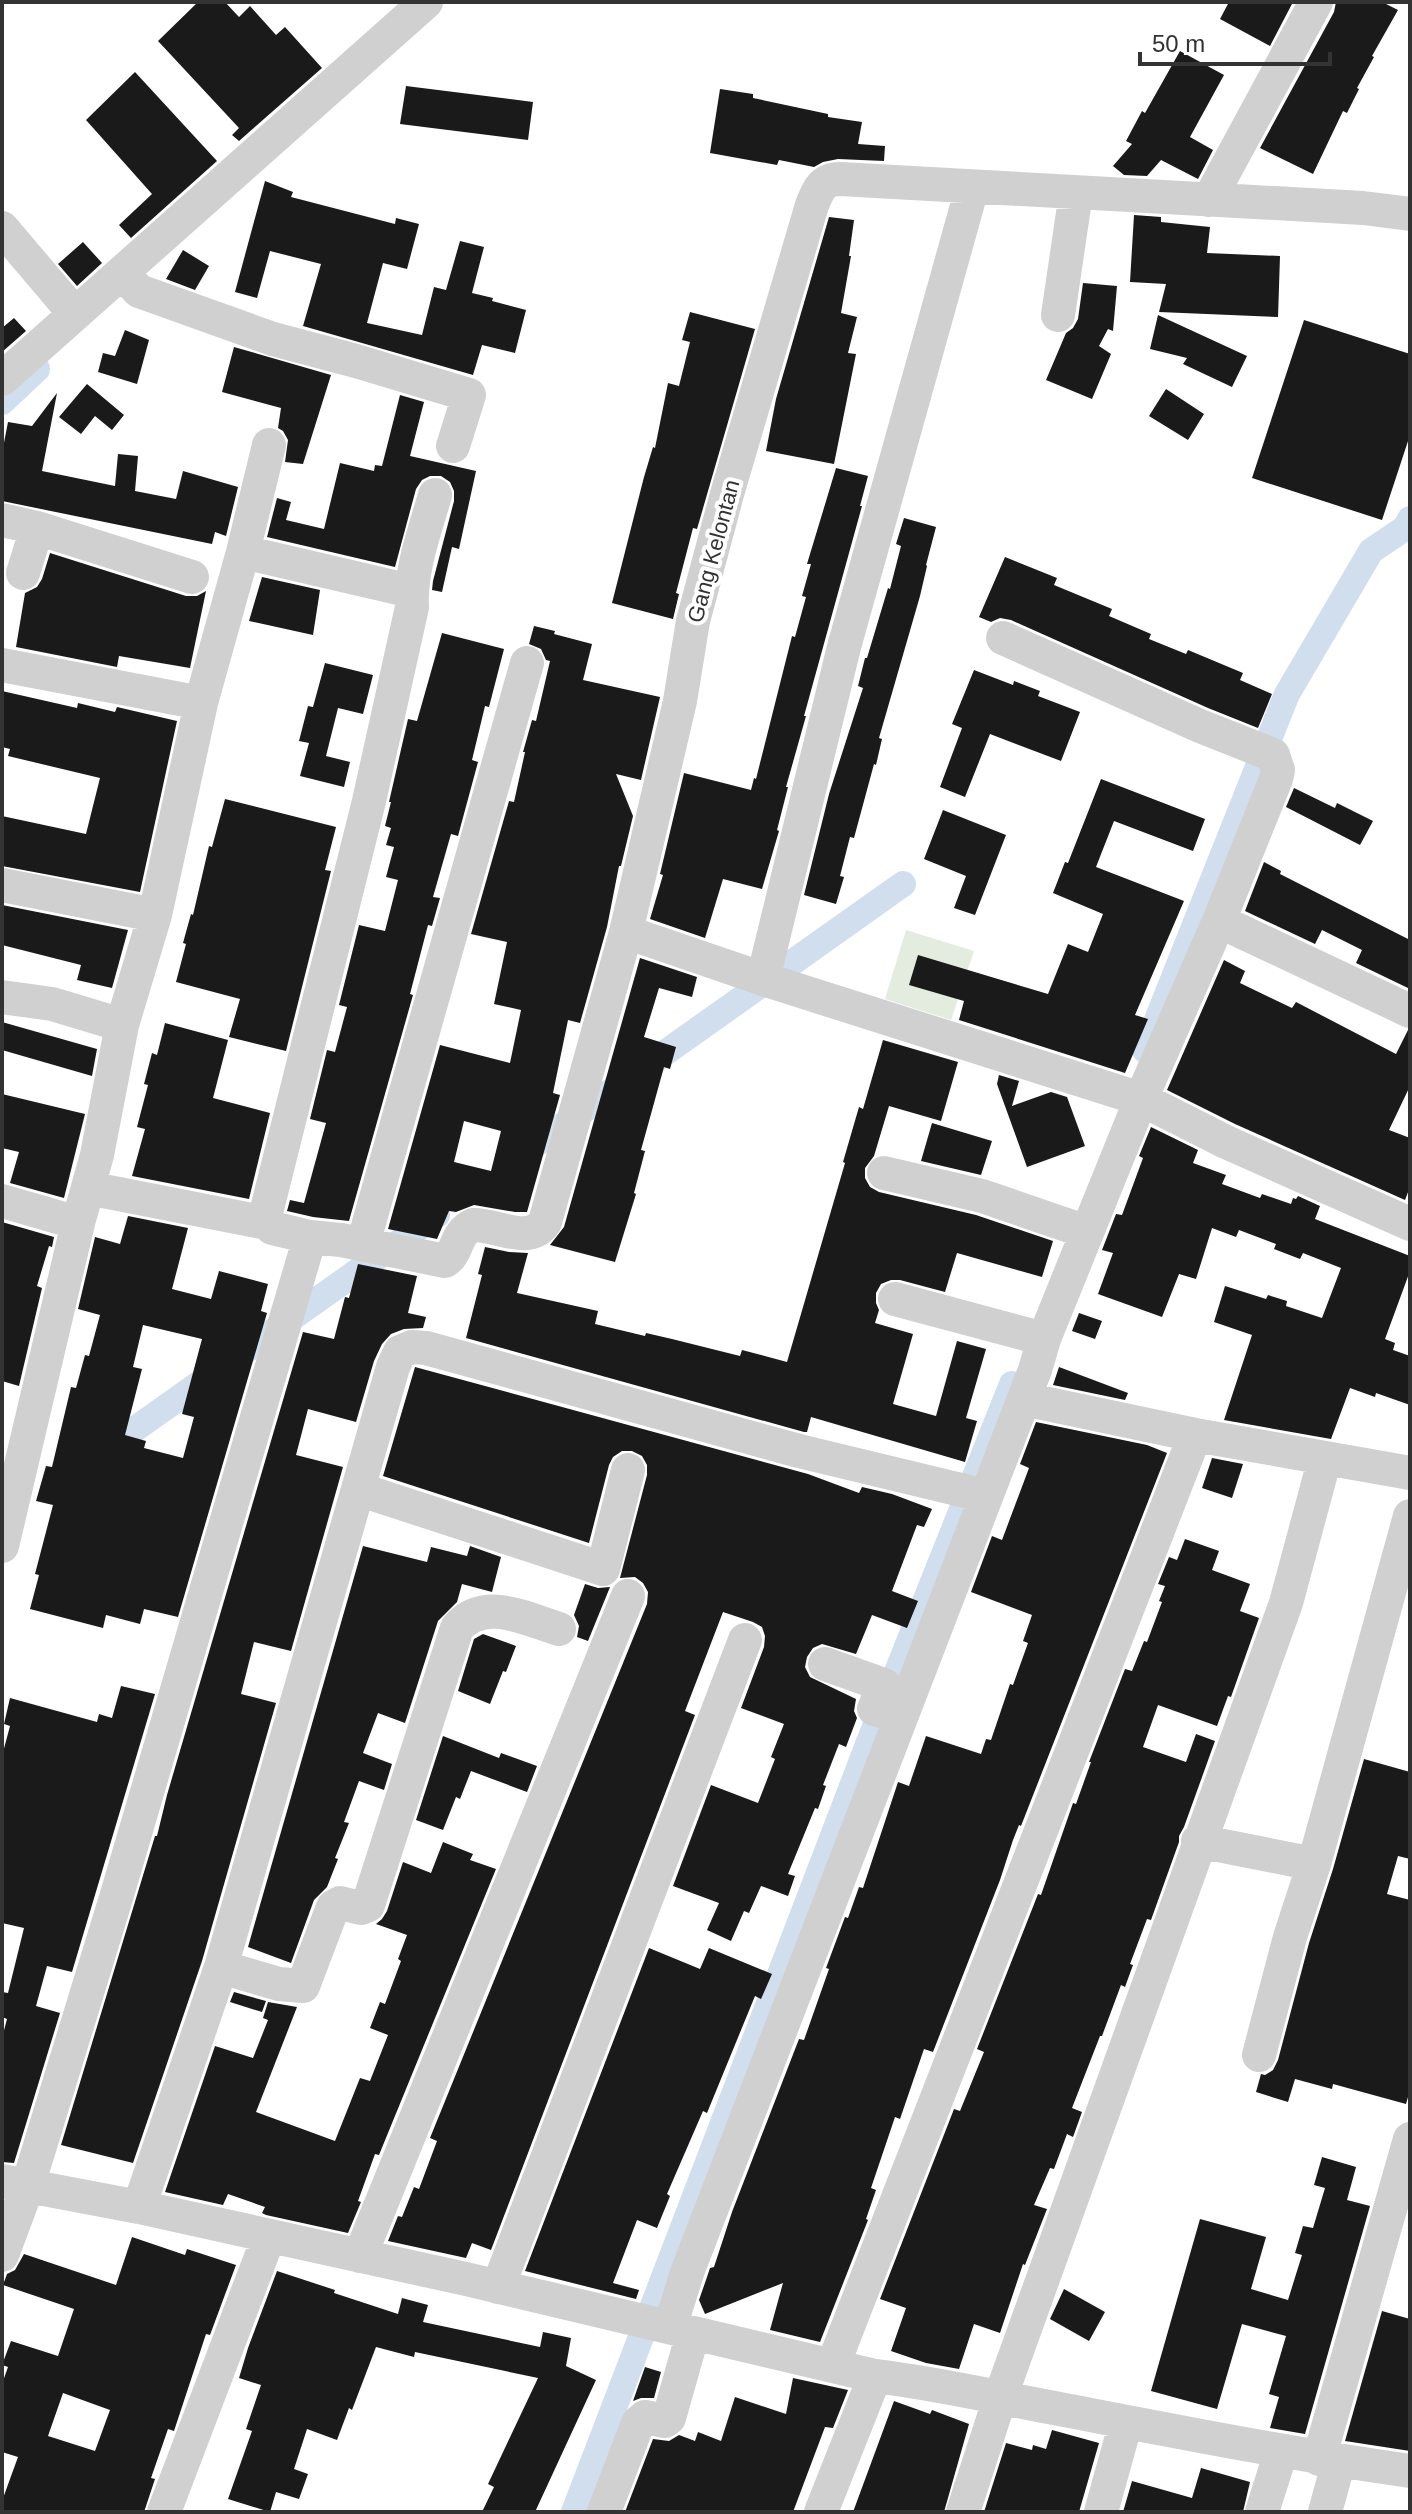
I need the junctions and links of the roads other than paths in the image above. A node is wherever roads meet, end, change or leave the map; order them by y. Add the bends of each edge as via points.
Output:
1 (426, 2) edge
2 (1316, 2) edge
3 (972, 188) junction
4 (1076, 193) junction
5 (1209, 200) junction
6 (1410, 214) edge
7 (2, 228) edge
8 (122, 273) junction
9 (75, 314) junction
10 (1058, 315) dead end
11 (2, 379) edge
12 (269, 445) dead end
13 (453, 446) dead end
14 (435, 495) dead end
15 (2, 520) edge
16 (37, 528) junction
17 (243, 552) junction
18 (23, 573) dead end
19 (192, 577) dead end
20 (411, 591) junction
21 (1003, 638) dead end
22 (527, 663) dead end
23 (2, 665) edge
24 (201, 703) junction
25 (2, 885) edge
26 (155, 915) junction
27 (1219, 921) junction
28 (626, 932) junction
29 (763, 979) junction
30 (2, 997) edge
31 (1410, 1011) edge
32 (122, 1025) junction
33 (1126, 1093) junction
34 (884, 1173) dead end
35 (88, 1188) junction
36 (2, 1201) edge
37 (78, 1223) junction
38 (267, 1223) junction
39 (1410, 1224) edge
40 (1074, 1227) junction
41 (310, 1237) junction
42 (363, 1244) junction
43 (895, 1299) dead end
44 (1031, 1335) junction
45 (1024, 1399) junction
46 (1195, 1435) junction
47 (1325, 1458) junction
48 (628, 1470) dead end
49 (1410, 1473) edge
50 (358, 1489) junction
51 (972, 1493) junction
52 (1410, 1516) edge
53 (2, 1546) edge
54 (628, 1596) dead end
55 (559, 1629) dead end
56 (745, 1640) dead end
57 (825, 1664) dead end
58 (901, 1717) junction
59 (1198, 1841) junction
60 (1314, 1864) junction
61 (221, 1967) junction
62 (1259, 2055) dead end
63 (1410, 2139) edge
64 (15, 2183) edge
65 (139, 2207) junction
66 (269, 2236) junction
67 (2, 2255) edge
68 (360, 2256) junction
69 (498, 2287) junction
70 (677, 2329) junction
71 (833, 2365) junction
72 (875, 2376) junction
73 (1000, 2398) junction
74 (1126, 2422) junction
75 (1281, 2452) junction
76 (1329, 2460) junction
77 (1410, 2471) edge
78 (164, 2512) edge
79 (604, 2512) edge
80 (821, 2512) edge
81 (963, 2512) edge
82 (1101, 2512) edge
83 (1262, 2512) edge
84 (1325, 2512) edge

1 - 8 street
2 - 5 street
3 - 4 street
3 - 28 street, Gang Kelontan via 840,179 821,185 693,621 680,701
3 - 29 street via 844,647
4 - 5 street
4 - 10 street
5 - 6 street
7 - 9 street
8 - 9 street
8 - 13 street via 139,291 273,339 469,395
9 - 11 street
12 - 17 street
14 - 20 street
15 - 16 street
16 - 18 street
16 - 19 street
17 - 20 street
17 - 24 street
20 - 38 street via 412,607 369,801
21 - 27 street via 1263,752 1278,770
22 - 42 street
23 - 24 street
24 - 26 street
25 - 26 street
26 - 32 street
27 - 31 street
27 - 33 street
28 - 29 street
28 - 42 street, Gang Kelontan via 540,1229 524,1233 473,1225 445,1261
29 - 33 street
30 - 32 street via 52,1004
32 - 35 street
33 - 39 street
33 - 40 street
34 - 40 street via 982,1196
35 - 37 street
35 - 38 street
36 - 37 street
37 - 53 street
38 - 41 street
40 - 44 street
41 - 42 street
41 - 64 street via 116,1898
43 - 44 street
44 - 45 street
45 - 46 street
45 - 51 street
46 - 47 street
46 - 71 street
47 - 49 street
47 - 59 street via 1286,1603
48 - 50 street via 603,1569
50 - 51 street via 396,1358 412,1347
50 - 61 street
51 - 58 street
52 - 60 street
54 - 68 street
55 - 61 street via 492,1611 478,1612 457,1628 368,1905 333,1907 303,1986
56 - 69 street
57 - 58 street via 884,1685 874,1709
58 - 70 street via 688,2270
59 - 60 street
59 - 73 street
60 - 62 street
61 - 65 street
63 - 76 street
64 - 65 street
64 - 67 street
65 - 66 street
66 - 68 street
66 - 78 street
68 - 69 street
69 - 70 street
70 - 71 street
70 - 79 street via 669,2418 645,2417 638,2423
71 - 72 street
72 - 73 street
72 - 80 street
73 - 74 street
73 - 81 street
74 - 75 street
74 - 82 street
75 - 76 street
75 - 83 street
76 - 77 street
76 - 84 street

